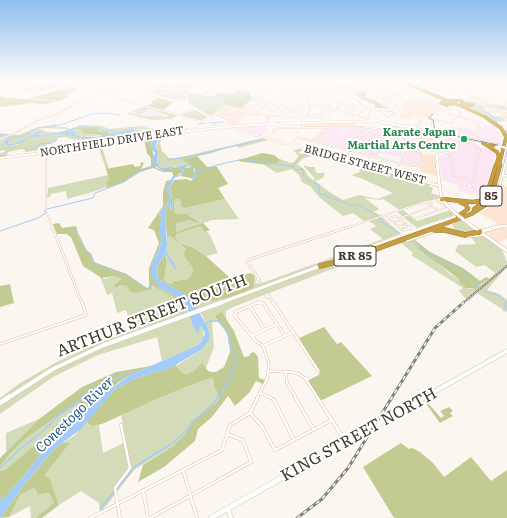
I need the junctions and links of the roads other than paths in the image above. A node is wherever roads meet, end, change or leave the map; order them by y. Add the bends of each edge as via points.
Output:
1 (74, 104) edge
2 (138, 104) edge
3 (189, 104) edge
4 (259, 104) edge
5 (266, 104) edge
6 (267, 104) edge
7 (298, 104) edge
8 (303, 104) edge
9 (309, 104) edge
10 (328, 104) edge
11 (339, 104) edge
12 (350, 104) edge
13 (385, 104) edge
14 (401, 104) edge
15 (456, 104) junction
16 (469, 104) edge
17 (473, 104) edge
18 (273, 105) junction
19 (281, 105) junction
20 (358, 105) joint
21 (443, 105) joint
22 (312, 106) junction
23 (371, 106) dead end
24 (318, 107) joint
25 (330, 107) dead end
26 (450, 107) junction
27 (292, 108) junction
28 (365, 108) junction
29 (194, 109) junction
30 (297, 109) junction
31 (325, 109) junction
32 (370, 109) junction
33 (392, 109) junction
34 (400, 109) junction
35 (445, 109) junction
36 (303, 110) junction
37 (346, 110) dead end
38 (378, 110) junction
39 (385, 110) junction
40 (493, 110) dead end
41 (220, 111) dead end
42 (318, 111) dead end
43 (333, 111) junction
44 (336, 111) junction
45 (460, 111) dead end
46 (323, 112) junction
47 (507, 112) edge
48 (231, 113) junction
49 (345, 113) junction
50 (438, 113) junction
51 (317, 114) dead end
52 (322, 114) junction
53 (447, 114) dead end
54 (179, 115) junction
55 (369, 115) dead end
56 (484, 115) junction
57 (270, 116) junction
58 (357, 116) junction
59 (458, 116) junction
60 (330, 117) dead end
61 (503, 117) dead end
62 (507, 117) edge
63 (298, 118) junction
64 (223, 119) junction
65 (433, 119) junction
66 (368, 120) junction
67 (298, 123) junction
68 (393, 124) junction
69 (216, 125) dead end
70 (267, 125) junction
71 (229, 127) junction
72 (356, 127) junction
73 (299, 128) junction
74 (324, 128) junction
75 (415, 128) junction
76 (389, 130) junction
77 (459, 130) dead end
78 (273, 132) dead end
79 (355, 132) junction
80 (434, 132) junction
81 (476, 134) junction
82 (505, 134) junction
83 (354, 136) junction
84 (390, 136) junction
85 (295, 137) junction
86 (399, 138) dead end
87 (507, 138) edge
88 (0, 139) edge
89 (313, 140) junction
90 (474, 141) junction
91 (483, 143) junction
92 (293, 144) junction
93 (494, 145) junction
94 (500, 145) junction
95 (403, 147) junction
96 (506, 147) edge
97 (421, 149) junction
98 (350, 150) junction
99 (436, 152) junction
100 (46, 153) junction
101 (450, 153) junction
102 (371, 155) junction
103 (499, 157) junction
104 (507, 157) edge
105 (0, 158) edge
106 (346, 160) junction
107 (401, 163) junction
108 (397, 168) junction
109 (408, 172) dead end
110 (503, 175) junction
111 (507, 176) edge
112 (469, 181) junction
113 (469, 185) dead end
114 (440, 186) junction
115 (489, 189) junction
116 (498, 192) dead end
117 (434, 199) junction
118 (442, 199) junction
119 (428, 201) junction
120 (424, 202) junction
121 (432, 204) dead end
122 (431, 207) junction
123 (439, 210) junction
124 (414, 213) junction
125 (385, 215) junction
126 (459, 216) junction
127 (420, 217) junction
128 (388, 218) junction
129 (399, 218) junction
130 (416, 218) dead end
131 (402, 220) junction
132 (394, 222) junction
133 (407, 224) junction
134 (399, 227) junction
135 (507, 227) edge
136 (480, 232) junction
137 (485, 235) junction
138 (412, 236) junction
139 (407, 241) dead end
140 (507, 251) edge
141 (320, 266) junction
142 (258, 279) dead end
143 (270, 298) dead end
144 (250, 306) junction
145 (277, 324) junction
146 (264, 329) junction
147 (293, 332) junction
148 (252, 336) junction
149 (284, 336) junction
150 (0, 344) edge
151 (263, 346) junction
152 (507, 351) edge
153 (269, 371) junction
154 (286, 371) junction
155 (306, 380) junction
156 (261, 393) junction
157 (0, 403) edge
158 (250, 413) junction
159 (332, 420) junction
160 (121, 425) dead end
161 (314, 430) junction
162 (228, 434) junction
163 (294, 440) junction
164 (345, 442) junction
165 (183, 470) junction
166 (143, 490) junction
167 (190, 496) junction
168 (118, 504) junction
169 (228, 508) junction
170 (91, 518) edge
171 (120, 518) edge
172 (149, 518) edge
173 (197, 518) edge
174 (211, 518) edge
175 (231, 518) edge

1 - 88 street
2 - 54 street
3 - 29 main road
4 - 5 street via 245,107 260,110
6 - 18 street
7 - 30 street
8 - 36 main road
9 - 22 street
10 - 25 street
11 - 44 street
12 - 20 street
13 - 33 street
14 - 34 street
15 - 16 highway via 469,107 472,105
15 - 26 main road
15 - 56 highway, 85
15 - 94 highway, 85 via 496,125 502,134
17 - 56 highway via 474,110
18 - 19 street
18 - 19 street via 268,111 276,111
19 - 27 street
20 - 28 street
21 - 26 highway
21 - 35 highway
22 - 24 street
22 - 52 street via 306,116 320,117
23 - 32 street
24 - 31 street
26 - 35 main road
26 - 50 main road
27 - 30 street
27 - 30 street via 283,112 294,113
28 - 32 street
28 - 58 street
29 - 54 street
29 - 64 main road
30 - 36 street
31 - 43 street
31 - 46 street
32 - 38 street
32 - 55 street
33 - 34 street
33 - 39 street
34 - 68 street via 398,119
35 - 50 main road
36 - 63 main road
37 - 49 street
38 - 39 street
38 - 39 street via 387,117 393,116
40 - 47 street
41 - 48 street
42 - 46 street
43 - 44 street
43 - 60 street
44 - 49 street
45 - 59 street via 462,113
46 - 52 street
48 - 57 street
48 - 64 street
48 - 64 street
49 - 58 street
50 - 65 main road
51 - 52 street
53 - 59 street
54 - 69 street
56 - 82 highway, 85
57 - 63 street
57 - 70 street
58 - 66 street
59 - 65 street via 450,123
59 - 81 street via 479,122
61 - 62 street
63 - 67 main road, BRIDGE STREET WEST
64 - 71 main road
64 - 71 main road via 228,122
65 - 75 street via 420,118 421,121
65 - 80 main road
66 - 67 main road, NORTHFIELD DRIVE EAST
66 - 68 main road, NORTHFIELD DRIVE EAST
67 - 70 main road, NORTHFIELD DRIVE EAST
67 - 73 street, BRIDGE STREET WEST
68 - 75 main road, NORTHFIELD DRIVE EAST
68 - 76 street
70 - 71 main road, NORTHFIELD DRIVE EAST
71 - 92 street
71 - 100 main road, NORTHFIELD DRIVE EAST via 149,135
72 - 74 street
72 - 76 street
72 - 79 street
73 - 74 street
73 - 78 street via 278,128
73 - 85 street, BRIDGE STREET WEST
74 - 89 street via 325,130
75 - 80 main road, NORTHFIELD DRIVE EAST
76 - 84 street
76 - 97 street via 419,136
77 - 81 street
79 - 83 street
79 - 84 street
80 - 90 main road, NORTHFIELD DRIVE EAST
80 - 99 main road
81 - 90 street
82 - 87 highway
82 - 96 highway, 85
83 - 95 street
83 - 98 street
84 - 86 street
85 - 89 street
85 - 92 street, BRIDGE STREET WEST
89 - 98 street
90 - 91 main road
90 - 94 main road
90 - 101 street via 447,140
90 - 112 street via 480,152 474,180
91 - 93 main road
91 - 103 highway
92 - 106 street, BRIDGE STREET WEST
93 - 94 main road
93 - 94 highway via 488,147 497,149
94 - 96 main road, bridge
94 - 103 highway, 85
95 - 97 street
95 - 107 street
96 - 126 highway, 85 via 488,202 482,208
97 - 99 street
97 - 107 street via 421,165
98 - 102 street
98 - 106 street
99 - 101 street
99 - 114 main road
100 - 105 main road, NORTHFIELD DRIVE EAST
100 - 150 street via 46,210 86,315
101 - 112 street via 454,176
102 - 107 street
102 - 108 street via 367,161
103 - 115 highway, 85
104 - 110 street
106 - 114 street, BRIDGE STREET WEST
107 - 108 street
108 - 109 street
110 - 111 street
110 - 116 street
112 - 113 street
114 - 118 main road
115 - 118 highway via 482,199 476,202
115 - 126 highway, 85 via 483,203
117 - 118 street
117 - 119 street
117 - 123 street via 446,208
118 - 126 main road
118 - 126 highway via 467,206 468,210
119 - 120 street
119 - 121 street
120 - 122 street
120 - 125 street
122 - 123 street
122 - 124 street
123 - 127 street
124 - 127 street
124 - 129 street
125 - 128 street
125 - 142 street via 248,260
126 - 136 main road
126 - 136 highway via 451,224 454,229 465,233
126 - 138 highway, 85
126 - 141 highway, ARTHUR STREET SOUTH / RR 85
127 - 130 street
128 - 129 street
128 - 132 street
129 - 131 street
131 - 132 street
131 - 133 street
132 - 134 street
133 - 134 street
133 - 134 street via 411,228 404,230
135 - 136 street
136 - 137 main road
136 - 138 highway via 466,235 438,230
137 - 139 street via 466,236 436,232
137 - 140 main road
138 - 141 highway, ARTHUR STREET SOUTH / RR 85 via 348,259
141 - 157 main road, ARTHUR STREET SOUTH / RR 85 via 81,355 48,372
143 - 147 street
144 - 145 street via 263,303
144 - 146 street
144 - 148 street via 235,314
145 - 146 street
145 - 149 street
146 - 148 street
147 - 149 street
147 - 155 street via 318,371 317,375
148 - 151 street
149 - 151 street
151 - 153 street
152 - 164 main road, KING STREET NORTH
153 - 154 street
153 - 156 street
154 - 155 street via 299,374
154 - 161 street via 287,383
155 - 159 street
156 - 158 street
156 - 163 street via 274,400
158 - 162 street via 232,423
158 - 163 street via 262,426 274,449
159 - 161 street
159 - 164 street
160 - 168 street via 130,468 115,488
161 - 163 street
162 - 165 street via 221,451
162 - 167 street via 242,440 252,461
164 - 169 main road, KING STREET NORTH
165 - 166 street
165 - 167 street
166 - 168 street
166 - 172 street
167 - 172 street
167 - 173 street
168 - 170 street
168 - 171 street
169 - 174 main road, KING STREET NORTH
169 - 175 street

